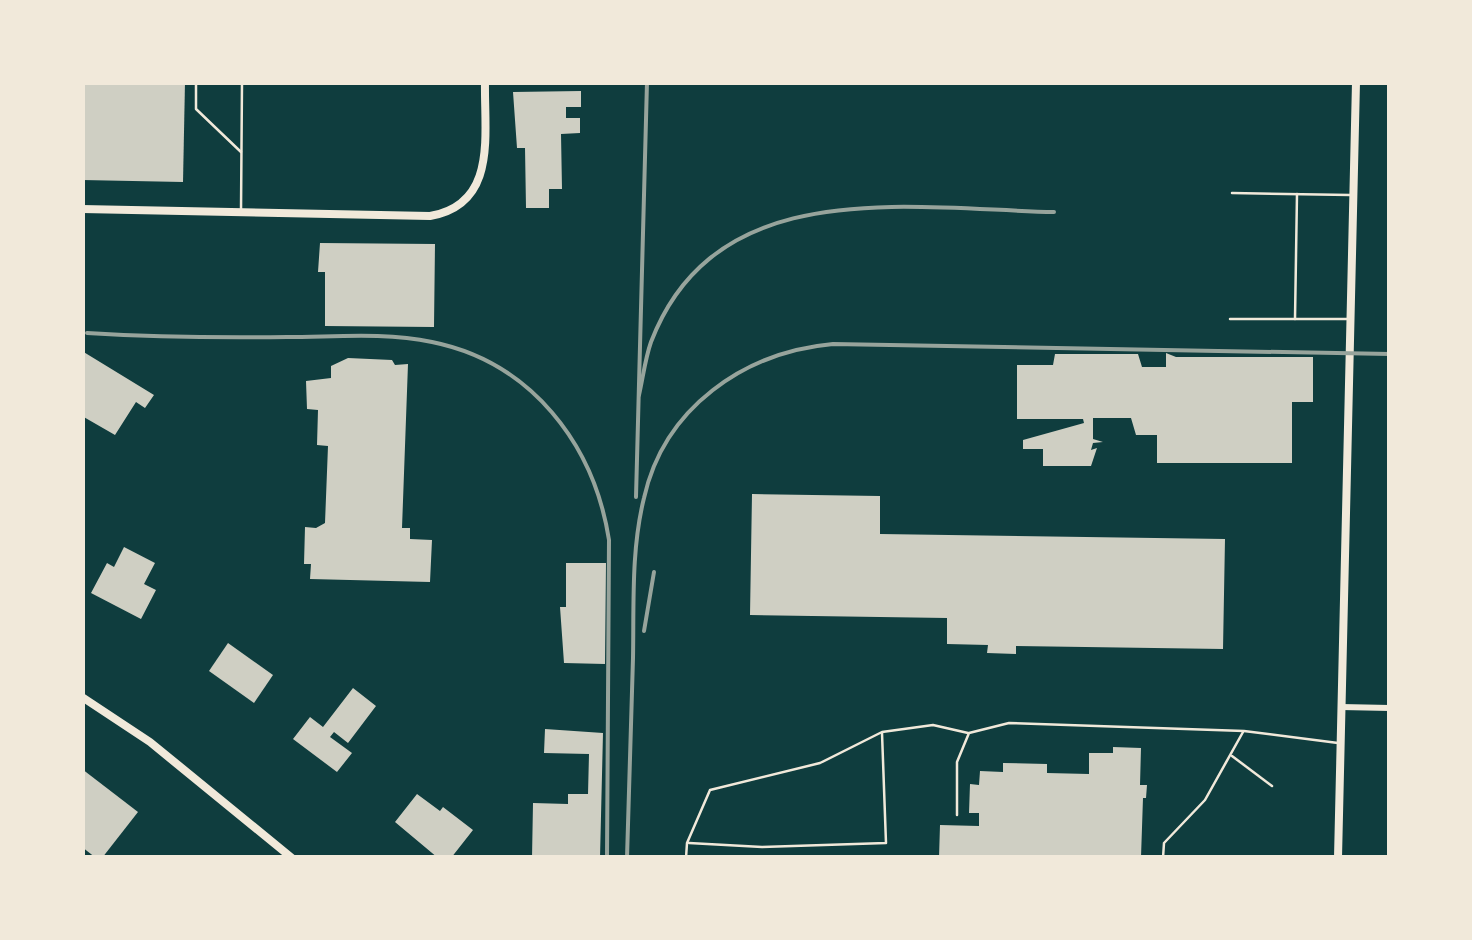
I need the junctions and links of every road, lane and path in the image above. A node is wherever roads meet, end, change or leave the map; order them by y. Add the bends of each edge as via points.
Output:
1 (196, 82) edge
2 (242, 82) edge
3 (485, 82) edge
4 (1356, 82) edge
5 (242, 153) junction
6 (1232, 193) dead end
7 (1297, 194) junction
8 (1352, 196) junction
9 (82, 210) edge
10 (241, 212) junction
11 (1230, 318) dead end
12 (1295, 319) junction
13 (1350, 319) junction
14 (82, 697) edge
15 (1339, 707) junction
16 (1390, 708) edge
17 (1244, 731) junction
18 (882, 732) junction
19 (969, 733) junction
20 (1339, 743) junction
21 (1230, 755) junction
22 (1272, 786) dead end
23 (957, 815) dead end
24 (686, 843) junction
25 (762, 847) junction
26 (1338, 856) edge
27 (292, 858) edge
28 (686, 858) edge
29 (761, 858) edge
30 (1164, 858) edge

1 - 5 lane via 196,108
2 - 5 lane
3 - 10 street via 480,179 444,213
4 - 8 street
5 - 10 lane
6 - 7 lane
7 - 8 lane
7 - 12 lane
8 - 13 street
9 - 10 street
11 - 12 lane
12 - 13 lane
13 - 15 street
14 - 27 street via 150,742
15 - 16 street
15 - 20 street
17 - 19 lane via 1009,723
17 - 20 lane
17 - 21 lane
18 - 19 lane via 933,724
18 - 24 lane via 820,763 710,790
18 - 25 lane via 886,843
19 - 23 lane via 957,762
20 - 26 street
21 - 22 lane
21 - 30 lane via 1205,800 1164,843
24 - 25 lane
24 - 28 lane
25 - 29 lane

